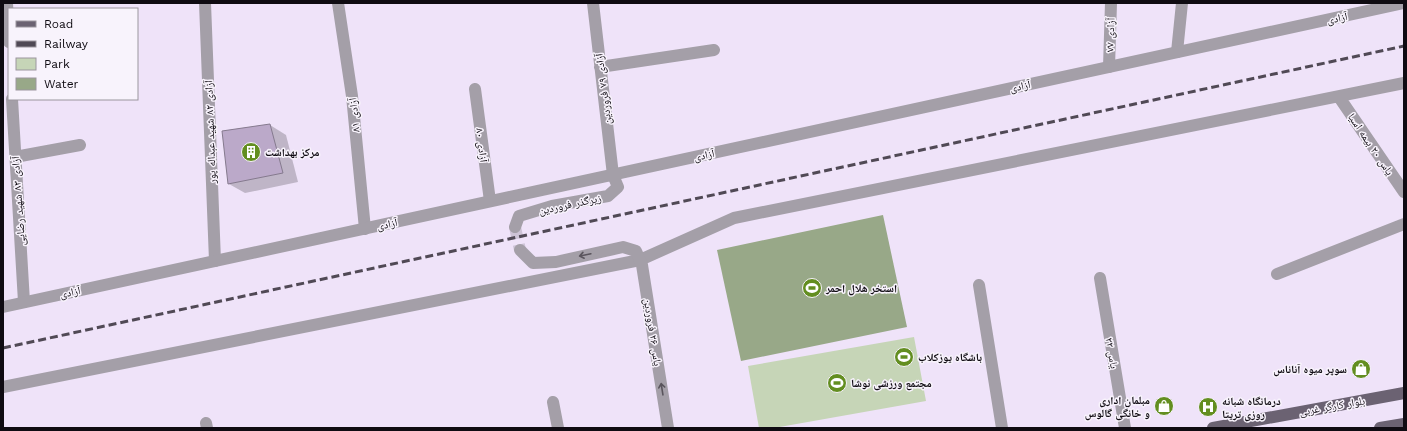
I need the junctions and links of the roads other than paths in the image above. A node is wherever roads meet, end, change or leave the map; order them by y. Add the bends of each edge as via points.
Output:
1 (7, 3) edge
2 (205, 3) edge
3 (338, 3) edge
4 (593, 3) edge
5 (1110, 3) edge
6 (1182, 3) edge
7 (1404, 3) edge
8 (8, 22) edge
9 (714, 50) dead end
10 (1177, 52) junction
11 (600, 67) junction
12 (1109, 67) junction
13 (1404, 83) edge
14 (475, 90) dead end
15 (1339, 97) junction
16 (13, 100) edge
17 (80, 145) dead end
18 (15, 157) junction
19 (613, 175) junction
20 (1404, 192) edge
21 (490, 201) junction
22 (1404, 224) edge
23 (515, 227) dead end
24 (365, 228) junction
25 (520, 250) tunnel mouth
26 (640, 260) junction
27 (215, 261) junction
28 (1277, 274) dead end
29 (1100, 278) dead end
30 (979, 284) dead end
31 (24, 302) junction
32 (3, 307) edge
33 (3, 387) edge
34 (1404, 393) edge
35 (553, 402) dead end
36 (1404, 424) edge
37 (558, 428) edge
38 (668, 428) edge
39 (1002, 428) edge
40 (1125, 428) edge
41 (1213, 428) edge
42 (1380, 428) edge

1 - 8 street
2 - 27 street, آزادی ۸۲ شهید عبداله پور
3 - 24 street, آزادی ۸۱ via 352,96
4 - 11 street, آزادی ۷۹ فروردین
5 - 12 street, آزادی ۷۷
6 - 10 street
7 - 10 street, آزادی
9 - 11 street
10 - 12 street, آزادی
11 - 19 street, آزادی ۷۹ فروردین
12 - 19 street, آزادی
13 - 15 street
14 - 21 street, آزادی ۸۰
15 - 20 street, یاس ۲۰ بیمه اسیا
15 - 26 street via 734,218
16 - 18 street, آزادی ۸۳ شهید رضایی
17 - 18 street
18 - 31 street, آزادی ۸۳ شهید رضایی
19 - 21 street, آزادی
19 - 23 street, زیرگذر فروردین via 618,187 608,196 552,206 519,216
21 - 24 street, آزادی
22 - 28 street
24 - 27 street, آزادی
26 -> 25 street via 636,251 623,247 556,262 533,262
26 - 33 street
38 -> 26 street, یاس ۲۶ فروردین
27 - 31 street, آزادی
29 - 40 street, یاس ۲۲
30 - 39 street
31 - 32 street, آزادی
34 - 41 main road, بلوار کارگر غربی
35 - 37 street
36 - 42 main road

